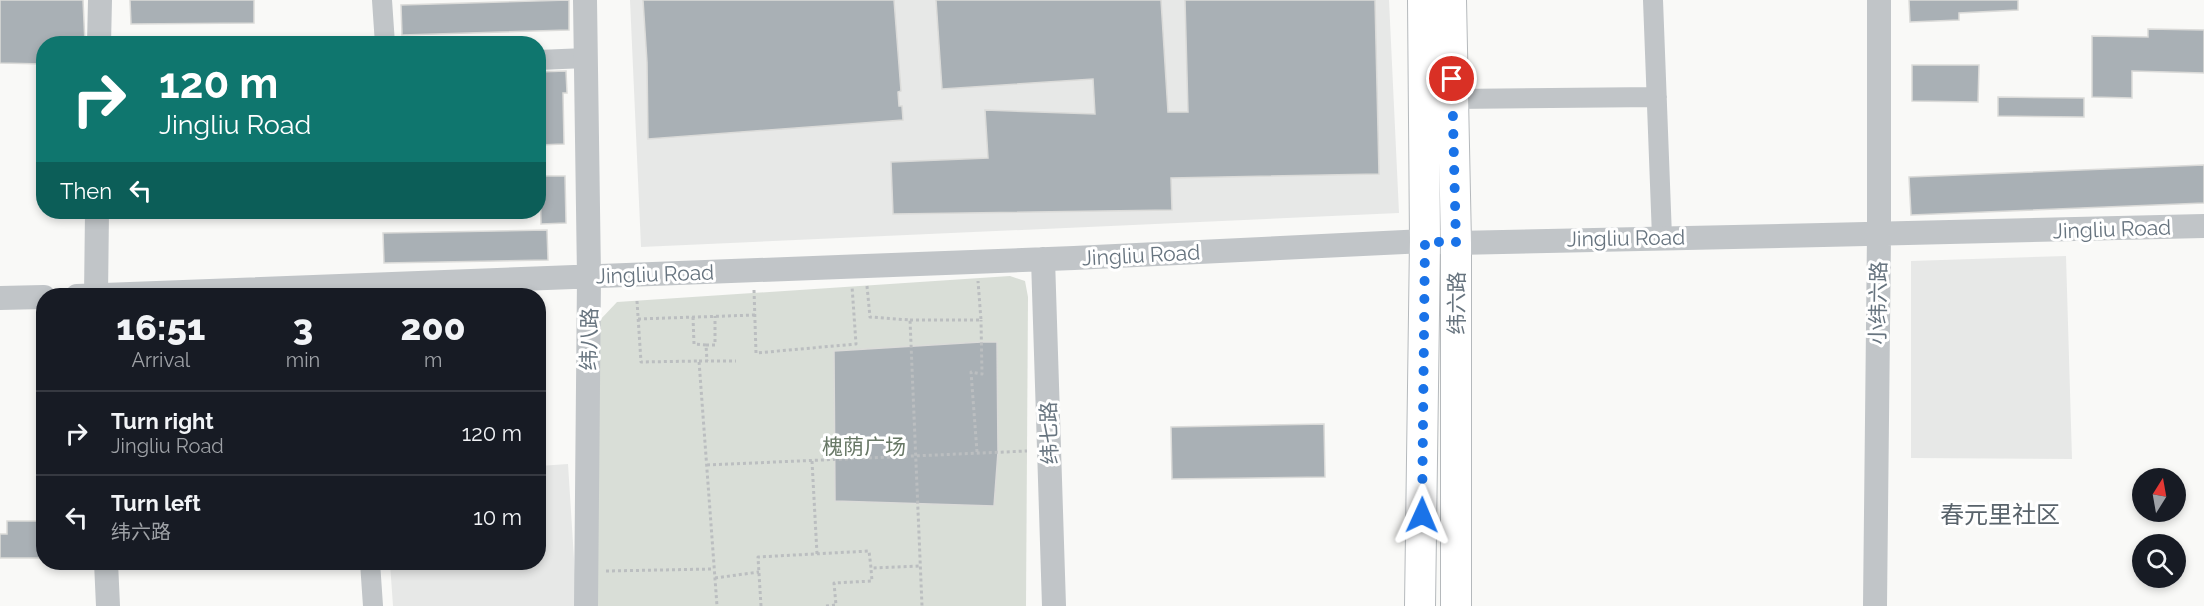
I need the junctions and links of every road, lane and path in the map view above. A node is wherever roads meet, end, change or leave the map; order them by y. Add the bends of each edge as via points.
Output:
1 (100, 0) edge
2 (382, 0) edge
3 (585, 0) edge
4 (1423, 0) edge
5 (1451, 0) edge
6 (1653, 0) edge
7 (1879, 0) edge
8 (99, 36) edge
9 (384, 36) edge
10 (586, 58) junction
11 (546, 60) edge
12 (1657, 97) junction
13 (1452, 99) junction
14 (97, 219) edge
15 (2204, 226) edge
16 (1879, 234) junction
17 (1662, 237) junction
18 (1425, 241) junction
19 (1456, 243) junction
20 (1043, 259) junction
21 (977, 261) junction
22 (858, 266) junction
23 (754, 270) junction
24 (589, 277) junction
25 (96, 288) edge
26 (393, 288) edge
27 (36, 297) edge
28 (0, 298) edge
29 (637, 301) dead end
30 (755, 315) junction
31 (715, 316) junction
32 (693, 317) junction
33 (638, 319) junction
34 (910, 320) junction
35 (981, 320) junction
36 (706, 345) junction
37 (699, 361) junction
38 (707, 361) junction
39 (736, 361) dead end
40 (1027, 451) dead end
41 (977, 453) junction
42 (915, 456) junction
43 (812, 461) junction
44 (707, 465) junction
45 (818, 554) junction
46 (920, 566) junction
47 (871, 568) junction
48 (714, 569) junction
49 (106, 570) edge
50 (371, 570) edge
51 (586, 572) junction
52 (759, 572) junction
53 (715, 578) junction
54 (108, 606) edge
55 (373, 606) edge
56 (586, 606) edge
57 (717, 606) edge
58 (761, 606) edge
59 (826, 606) edge
60 (836, 606) edge
61 (922, 606) edge
62 (1054, 606) edge
63 (1420, 606) edge
64 (1456, 606) edge
65 (1875, 606) edge

1 - 8 street
2 - 9 street
3 - 10 street, 纬八路
4 - 18 main road, 纬六路
5 - 13 main road, 纬六路
6 - 12 street
7 - 16 street, 小纬六路
10 - 11 street
10 - 24 street, 纬八路
12 - 13 street
12 - 17 street
13 - 19 main road, 纬六路
14 - 25 street
15 - 16 street, Jingliu Road
16 - 17 street, Jingliu Road
16 - 65 street, 小纬六路
17 - 19 street, Jingliu Road
18 - 19 street, Jingliu Road
18 - 20 street, Jingliu Road
18 - 63 main road, 纬六路
19 - 64 main road, 纬六路
20 - 21 street, Jingliu Road
20 - 62 street, 纬七路
21 - 22 street, Jingliu Road
21 - 35 path
22 - 23 street, Jingliu Road
22 - 30 path via 856,345 756,353
22 - 34 path via 870,317
23 - 24 street, Jingliu Road
23 - 30 path
24 - 26 street, Jingliu Road
24 - 51 street, 纬八路
27 - 28 street
29 - 33 path
30 - 31 path
31 - 32 path
31 - 36 path via 715,345
32 - 33 path
32 - 36 path via 694,344
33 - 37 path via 642,362
34 - 35 path
34 - 42 path
35 - 41 path via 982,374 972,372
36 - 38 path
37 - 38 path
37 - 44 path
38 - 39 path
40 - 41 path
41 - 42 path
42 - 43 path
42 - 46 path
43 - 44 path
43 - 45 path
44 - 48 path
45 - 47 path via 869,551
45 - 52 path via 758,557
46 - 47 path
46 - 61 path
47 - 60 path via 872,581 834,584
48 - 51 path
48 - 53 path
49 - 54 street
50 - 55 street
51 - 56 street, 纬八路
52 - 53 path
52 - 58 path
53 - 57 path
59 - 60 path

